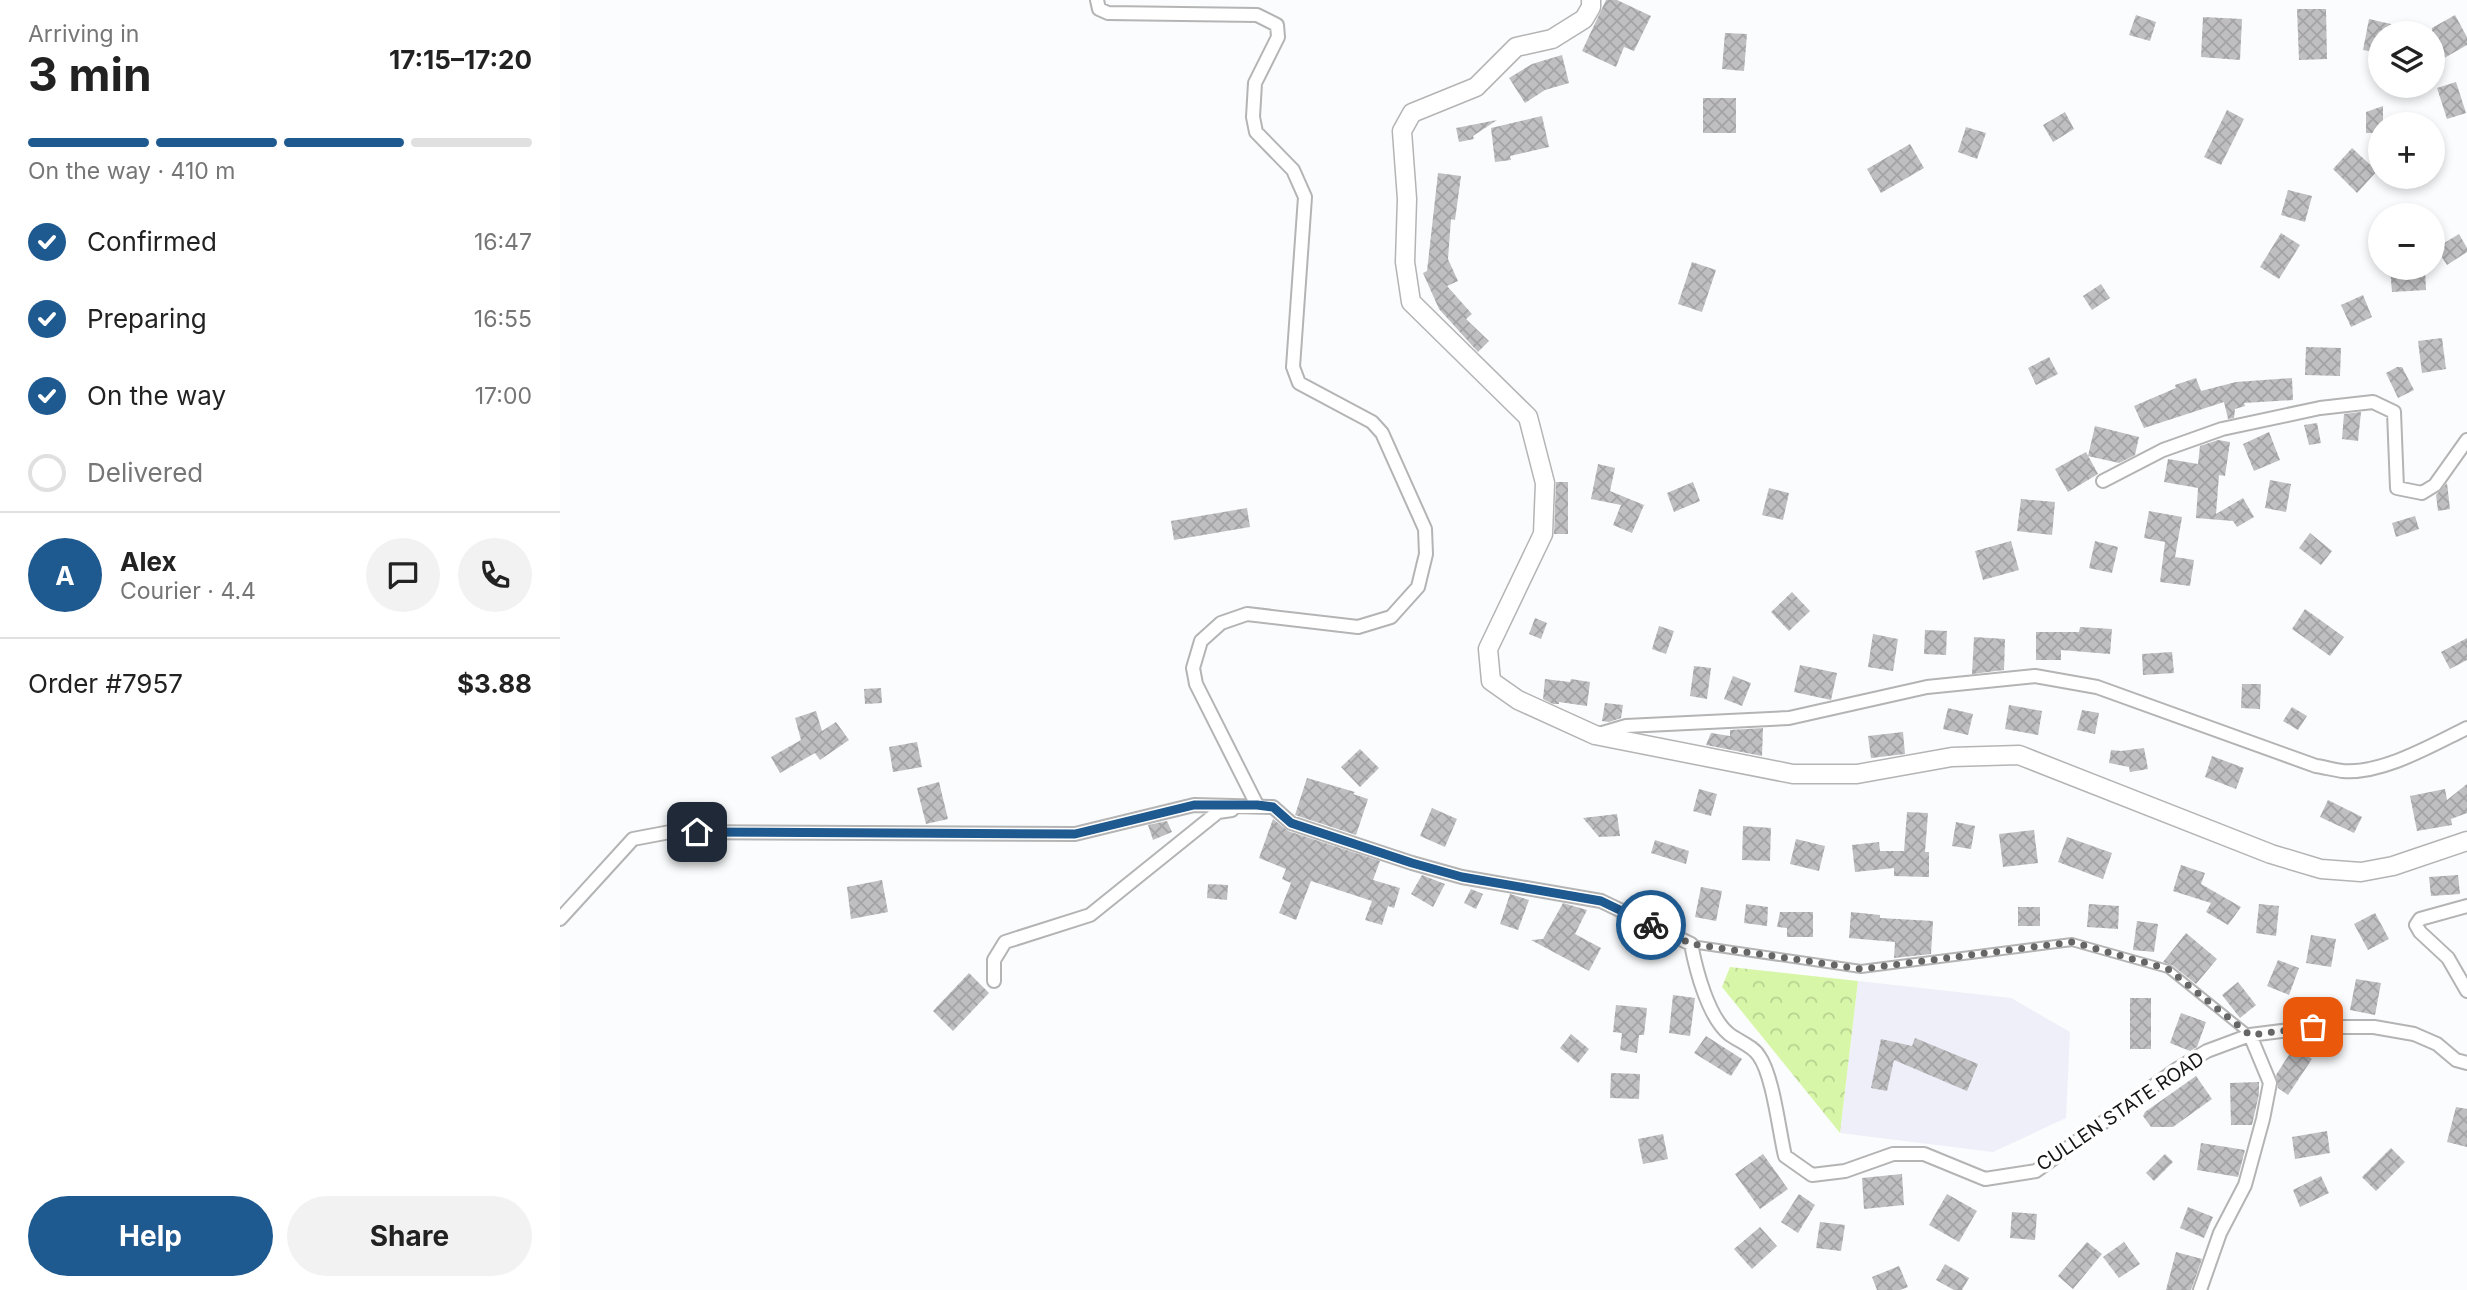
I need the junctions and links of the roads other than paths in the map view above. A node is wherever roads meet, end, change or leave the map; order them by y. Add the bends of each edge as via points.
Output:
1 (1097, 0) edge
2 (1591, 0) edge
3 (2467, 440) edge
4 (2104, 481) dead end
5 (2467, 728) edge
6 (1595, 735) junction
7 (1257, 805) junction
8 (2467, 841) edge
9 (2467, 906) edge
10 (560, 919) edge
11 (1692, 944) junction
12 (994, 981) dead end
13 (2467, 991) edge
14 (2250, 1035) junction
15 (2467, 1063) edge
16 (2200, 1290) edge

1 - 7 street via 1098,9 1108,13 1257,15 1277,25 1278,37 1255,83 1253,117 1256,132 1293,170 1306,197 1293,367 1299,383 1372,422 1382,433 1425,529 1426,554 1418,587 1391,617 1358,627 1247,614 1221,623 1201,641 1193,668 1196,684
2 - 6 street via 1584,19 1552,38 1516,47 1476,87 1412,113 1402,131 1405,262 1411,302 1528,417 1545,483 1543,534 1488,649 1491,681 1518,701
3 - 4 street via 2435,485 2422,493 2397,488 2394,412 2373,402 2222,429 2163,450
5 - 6 street via 2369,769 2343,771 2316,766 2097,687 2035,676 1927,687 1789,718 1626,726
6 - 8 street via 1793,774 1857,774 1952,757 2019,755 2271,854 2321,869 2361,872 2393,866
7 - 10 street via 1194,805 1075,834 670,832 633,839
7 - 11 street via 1273,807 1291,823 1462,877 1601,901
7 - 12 street via 1218,812 1090,915 1005,942 994,960
9 - 13 street via 2420,919 2416,925 2448,958
11 - 14 lane via 1861,969 2072,942 2168,969
11 - 14 street, CULLEN STATE ROAD via 1698,978 1712,1010 1726,1032 1759,1054 1767,1072 1785,1156 1812,1175 1845,1171 1893,1154 1924,1154 1985,1179 2036,1171 2177,1069 2207,1051
14 - 15 street, CULLEN STATE ROAD via 2313,1027 2374,1027 2414,1034
14 - 16 street via 2270,1083 2263,1119 2245,1185 2220,1233

